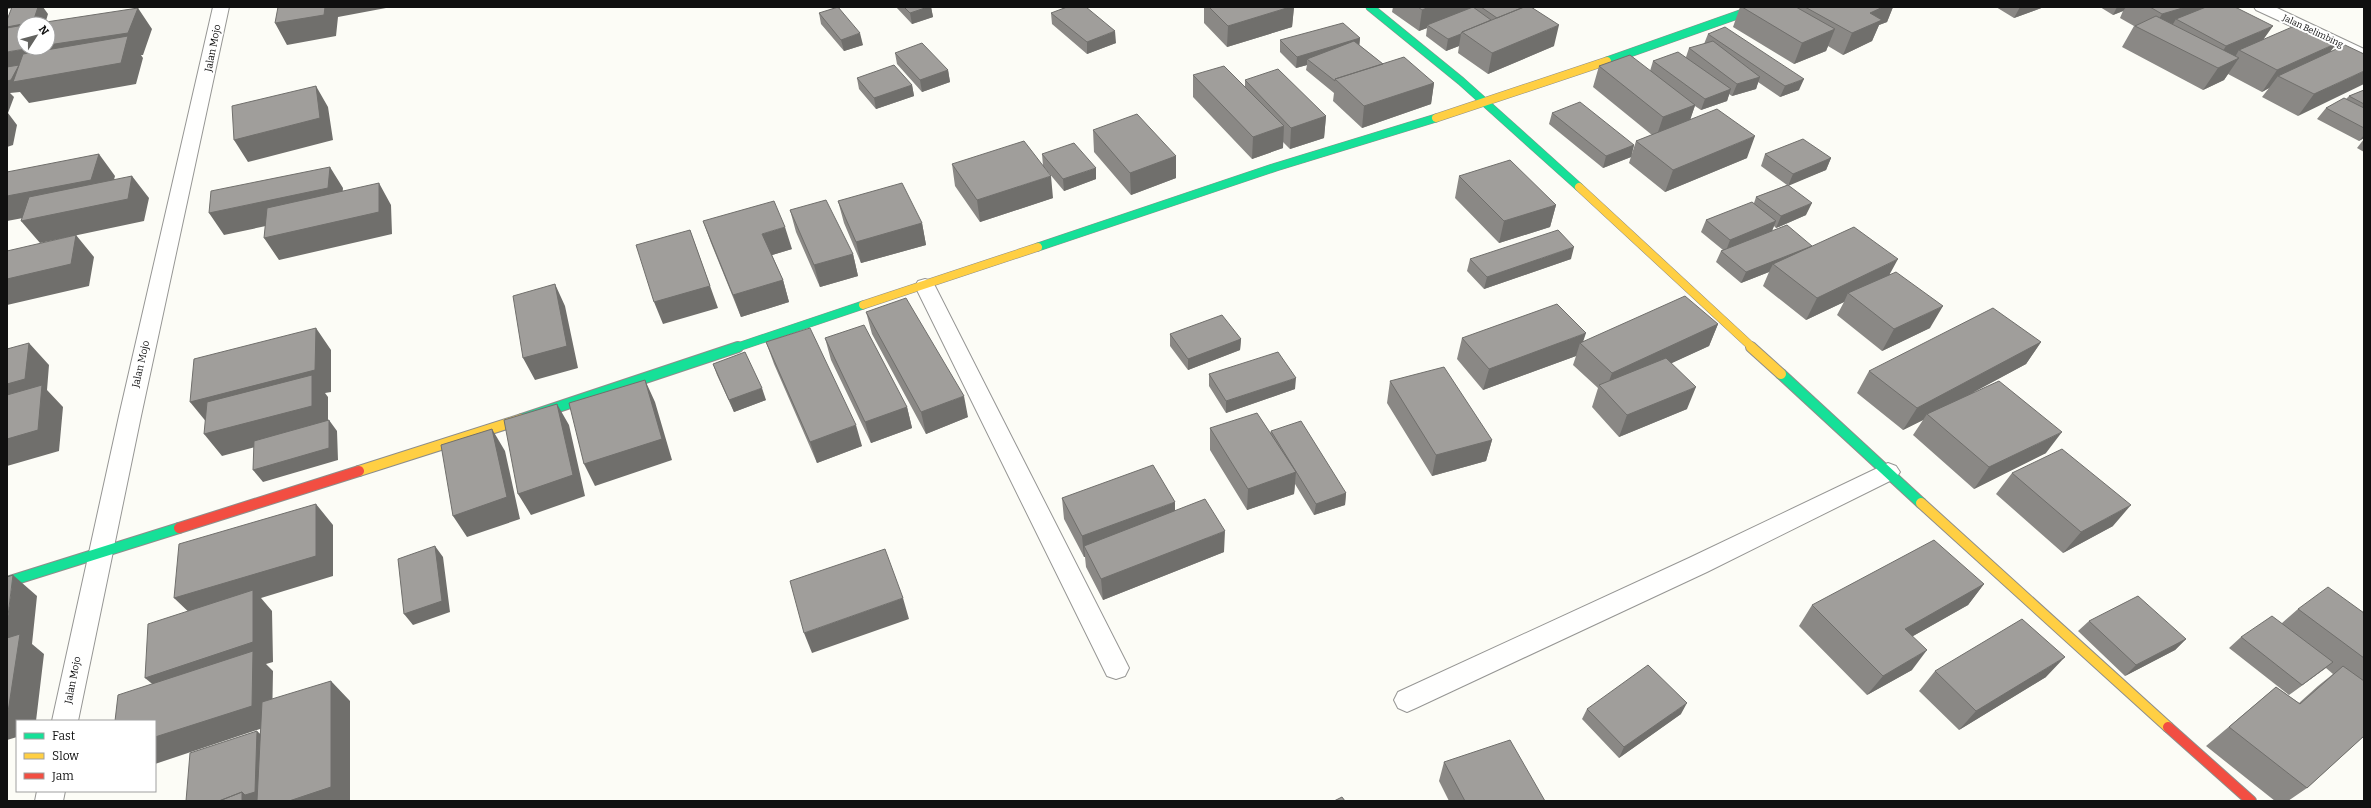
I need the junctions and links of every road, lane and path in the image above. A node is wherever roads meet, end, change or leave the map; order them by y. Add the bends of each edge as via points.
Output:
1 (221, 7) edge
2 (1370, 7) edge
3 (1760, 7) edge
4 (2262, 7) edge
5 (2364, 55) edge
6 (1486, 102) junction
7 (925, 286) junction
8 (1888, 472) junction
9 (98, 554) junction
10 (7, 582) edge
11 (1116, 668) dead end
12 (1407, 700) dead end
13 (65, 720) edge
14 (2251, 801) edge

1 - 9 street, Jalan Mojo via 204,95
2 - 6 street
3 - 6 street
4 - 5 street, Jalan Belimbing
6 - 7 street via 1276,167
6 - 8 street
7 - 9 street via 548,411
7 - 11 street
8 - 12 street via 1698,565
8 - 14 street
9 - 10 street
9 - 13 street, Jalan Mojo

